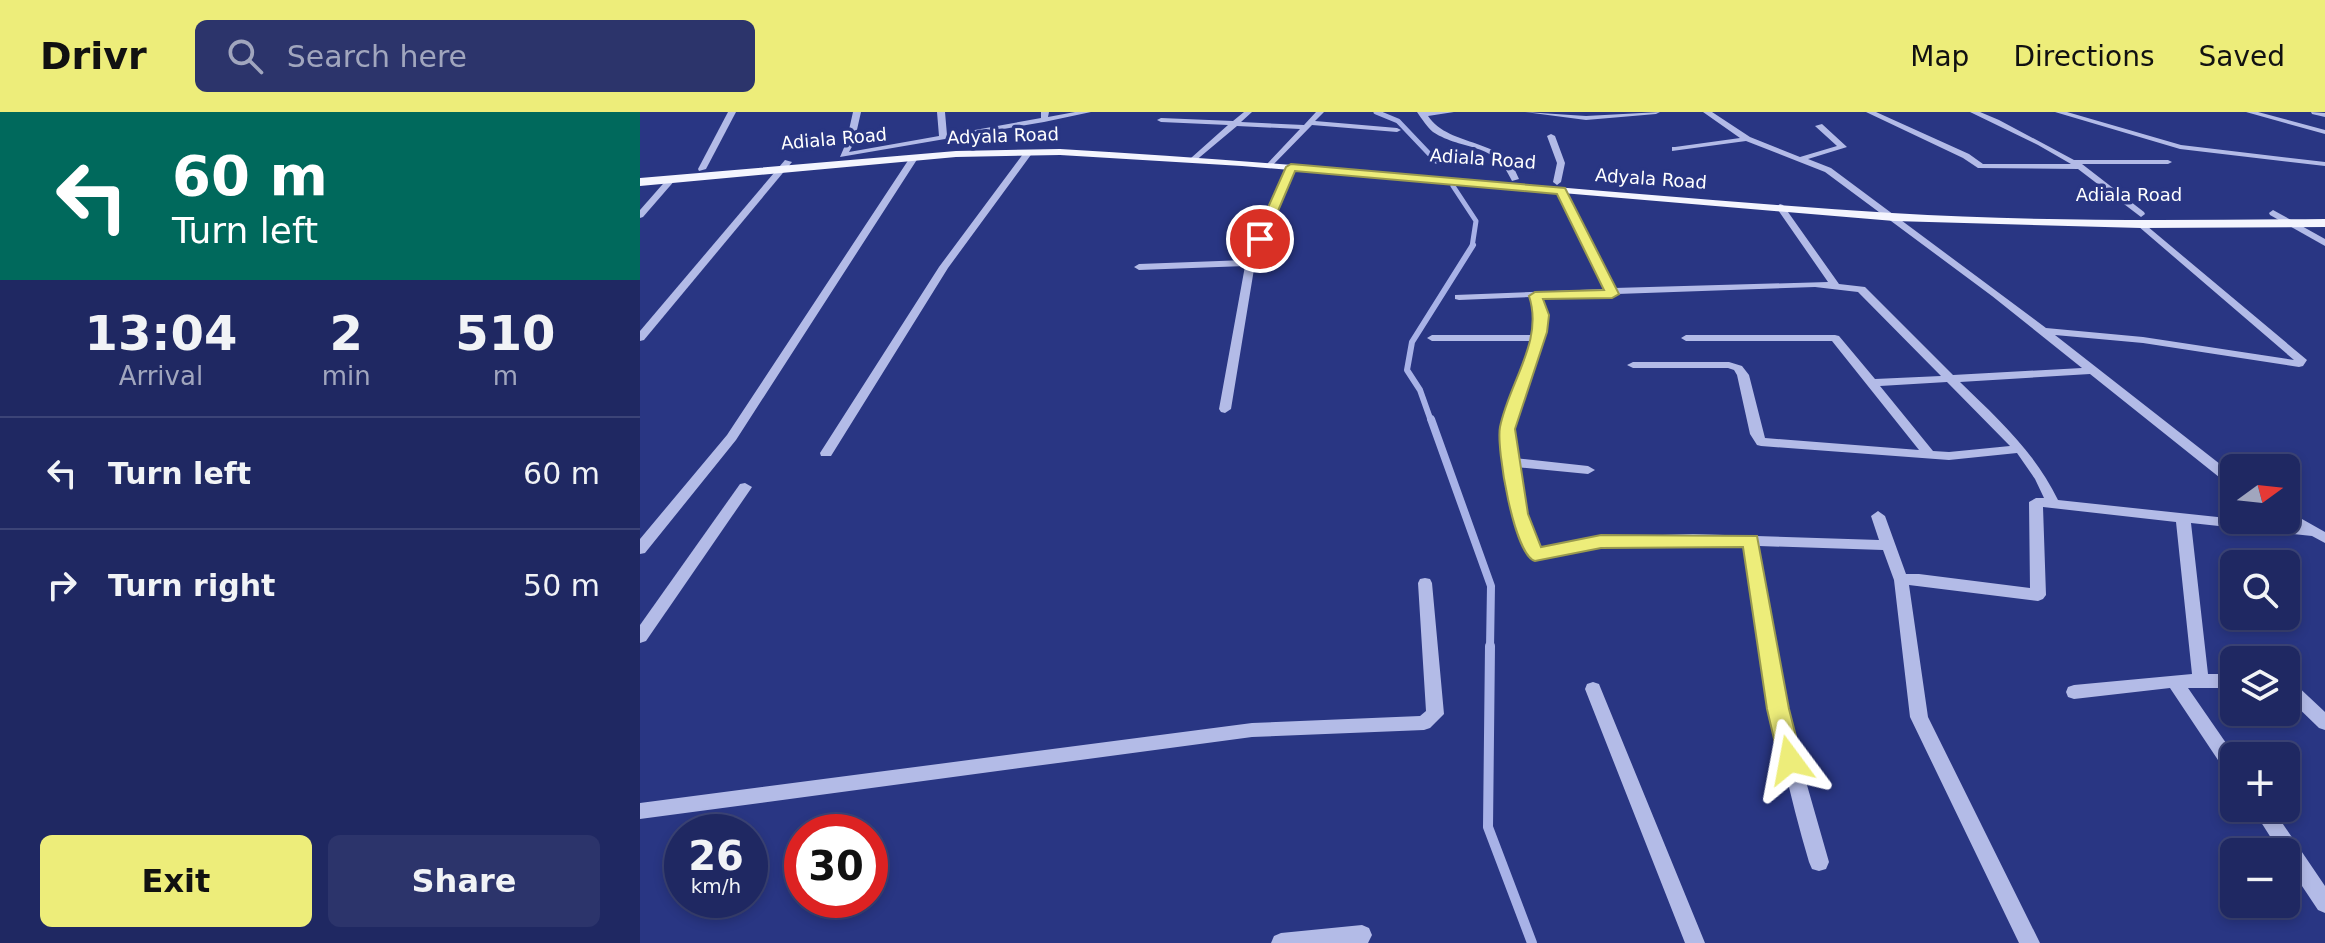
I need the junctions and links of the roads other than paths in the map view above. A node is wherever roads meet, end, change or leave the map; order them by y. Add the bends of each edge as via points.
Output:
1 (732, 112) edge
2 (857, 112) edge
3 (941, 112) edge
4 (1087, 112) edge
5 (1248, 112) edge
6 (1320, 112) edge
7 (1450, 112) edge
8 (1529, 112) edge
9 (1656, 112) edge
10 (1707, 112) edge
11 (1974, 112) edge
12 (2059, 112) edge
13 (2250, 112) edge
14 (2315, 112) edge
15 (1422, 113) edge
16 (1877, 113) edge
17 (2325, 115) edge
18 (1044, 116) edge
19 (1161, 120) dead end
20 (1237, 122) junction
21 (1307, 125) junction
22 (1819, 126) dead end
23 (1397, 130) dead end
24 (2325, 132) edge
25 (1551, 136) dead end
26 (943, 137) junction
27 (1747, 139) junction
28 (1675, 149) dead end
29 (1029, 152) junction
30 (843, 155) junction
31 (1198, 156) junction
32 (914, 158) junction
33 (1800, 159) junction
34 (1273, 162) junction
35 (2168, 162) dead end
36 (2078, 164) junction
37 (2325, 164) edge
38 (784, 166) junction
39 (1291, 167) junction
40 (702, 169) junction
41 (640, 175) edge
42 (672, 179) junction
43 (1515, 179) junction
44 (640, 182) edge
45 (1559, 186) junction
46 (652, 202) junction
47 (640, 203) edge
48 (1780, 207) junction
49 (1879, 208) junction
50 (2325, 211) edge
51 (2273, 213) junction
52 (640, 215) edge
53 (1894, 217) junction
54 (2141, 219) junction
55 (2290, 223) junction
56 (2325, 223) edge
57 (2325, 243) edge
58 (1250, 263) junction
59 (1139, 267) dead end
60 (1834, 284) junction
61 (1612, 294) junction
62 (1535, 296) junction
63 (1459, 297) dead end
64 (2042, 331) junction
65 (640, 338) edge
66 (1432, 338) dead end
67 (1537, 338) junction
68 (1686, 338) dead end
69 (1633, 365) dead end
70 (2090, 371) junction
71 (1950, 377) junction
72 (1872, 383) junction
73 (1225, 409) dead end
74 (2020, 449) junction
75 (826, 453) dead end
76 (1930, 455) junction
77 (1510, 462) junction
78 (1588, 470) dead end
79 (2220, 471) edge
80 (745, 487) dead end
81 (2053, 504) junction
82 (1878, 516) dead end
83 (2183, 518) junction
84 (2300, 523) edge
85 (2320, 535) edge
86 (1751, 541) junction
87 (1888, 545) junction
88 (640, 549) edge
89 (1901, 580) junction
90 (1425, 583) dead end
91 (640, 637) edge
92 (2174, 681) junction
93 (2201, 681) junction
94 (2220, 681) edge
95 (1593, 689) dead end
96 (2074, 692) dead end
97 (2300, 699) edge
98 (2325, 723) edge
99 (2220, 748) edge
100 (640, 811) edge
101 (2270, 822) edge
102 (1819, 862) dead end
103 (2325, 903) edge
104 (1362, 935) dead end
105 (1281, 943) edge
106 (1695, 943) edge
107 (2030, 943) edge

1 - 40 street
2 - 30 street
3 - 26 street
4 - 18 street
5 - 20 street
6 - 21 street
7 - 15 street
8 - 9 street via 1586,118
10 - 27 street
11 - 36 street
12 - 37 street via 2180,147
13 - 24 street
14 - 17 street
15 - 43 street via 1434,130 1501,159
16 - 36 street via 1981,166
18 - 26 street
19 - 20 street
20 - 21 street
20 - 31 street
21 - 23 street
21 - 34 street
22 - 33 street via 1843,147
25 - 45 street via 1561,163
26 - 30 street
27 - 28 street
27 - 33 street
29 - 31 main road, Adyala Road
29 - 32 main road, Adyala Road
29 - 75 street via 944,267
30 - 31 main road, Adiala Road via 995,146 1142,148
30 - 38 main road, Adiala Road
31 - 34 main road, Adyala Road
32 - 38 main road, Adyala Road
32 - 88 street via 732,437
33 - 49 street via 1828,170
34 - 39 main road, Adyala Road
34 - 43 main road, Adiala Road
35 - 36 street
36 - 54 street via 2115,190
38 - 40 main road, Adiala Road
38 - 42 main road, Adyala Road
38 - 65 street
39 - 45 main road, Adyala Road
39 - 58 street
40 - 41 main road, Adiala Road
42 - 44 main road, Adyala Road
42 - 46 street
43 - 45 main road, Adiala Road
45 - 48 main road, Adyala Road
45 - 49 main road, Adiala Road
45 - 61 street
46 - 47 street
46 - 52 street
48 - 53 main road, Adyala Road
48 - 60 street
49 - 53 street
49 - 54 main road, Adiala Road
50 - 51 main road, Adiala Road
51 - 54 main road, Adiala Road
51 - 55 street
53 - 54 main road, Adyala Road
53 - 64 street
54 - 55 main road, Adyala Road
54 - 64 street via 2301,360 2299,364
55 - 56 main road, Adyala Road
55 - 57 street
58 - 59 street
58 - 73 street
60 - 61 street
60 - 71 street via 1867,292
61 - 62 street
62 - 63 street
62 - 67 street via 1542,315
64 - 70 street
66 - 67 street
67 - 77 street via 1507,429
68 - 72 street via 1835,338
69 - 76 street via 1738,368 1761,442
70 - 71 street
70 - 79 street
71 - 72 street
71 - 74 street
72 - 76 street
74 - 76 street
74 - 81 street
77 - 78 street
77 - 86 street via 1519,514 1535,554 1601,542
80 - 91 street
81 - 83 street
81 - 89 street via 2035,505 2038,595
82 - 87 street
83 - 85 street
83 - 93 street
84 - 85 street
86 - 87 street
86 - 102 street via 1778,709
87 - 89 street
89 - 107 street via 1919,717
90 - 100 street via 1435,714 1424,723 1252,730
92 - 93 street
92 - 96 street
92 - 99 street
93 - 94 street
95 - 106 street
97 - 98 street
101 - 103 street
104 - 105 street

